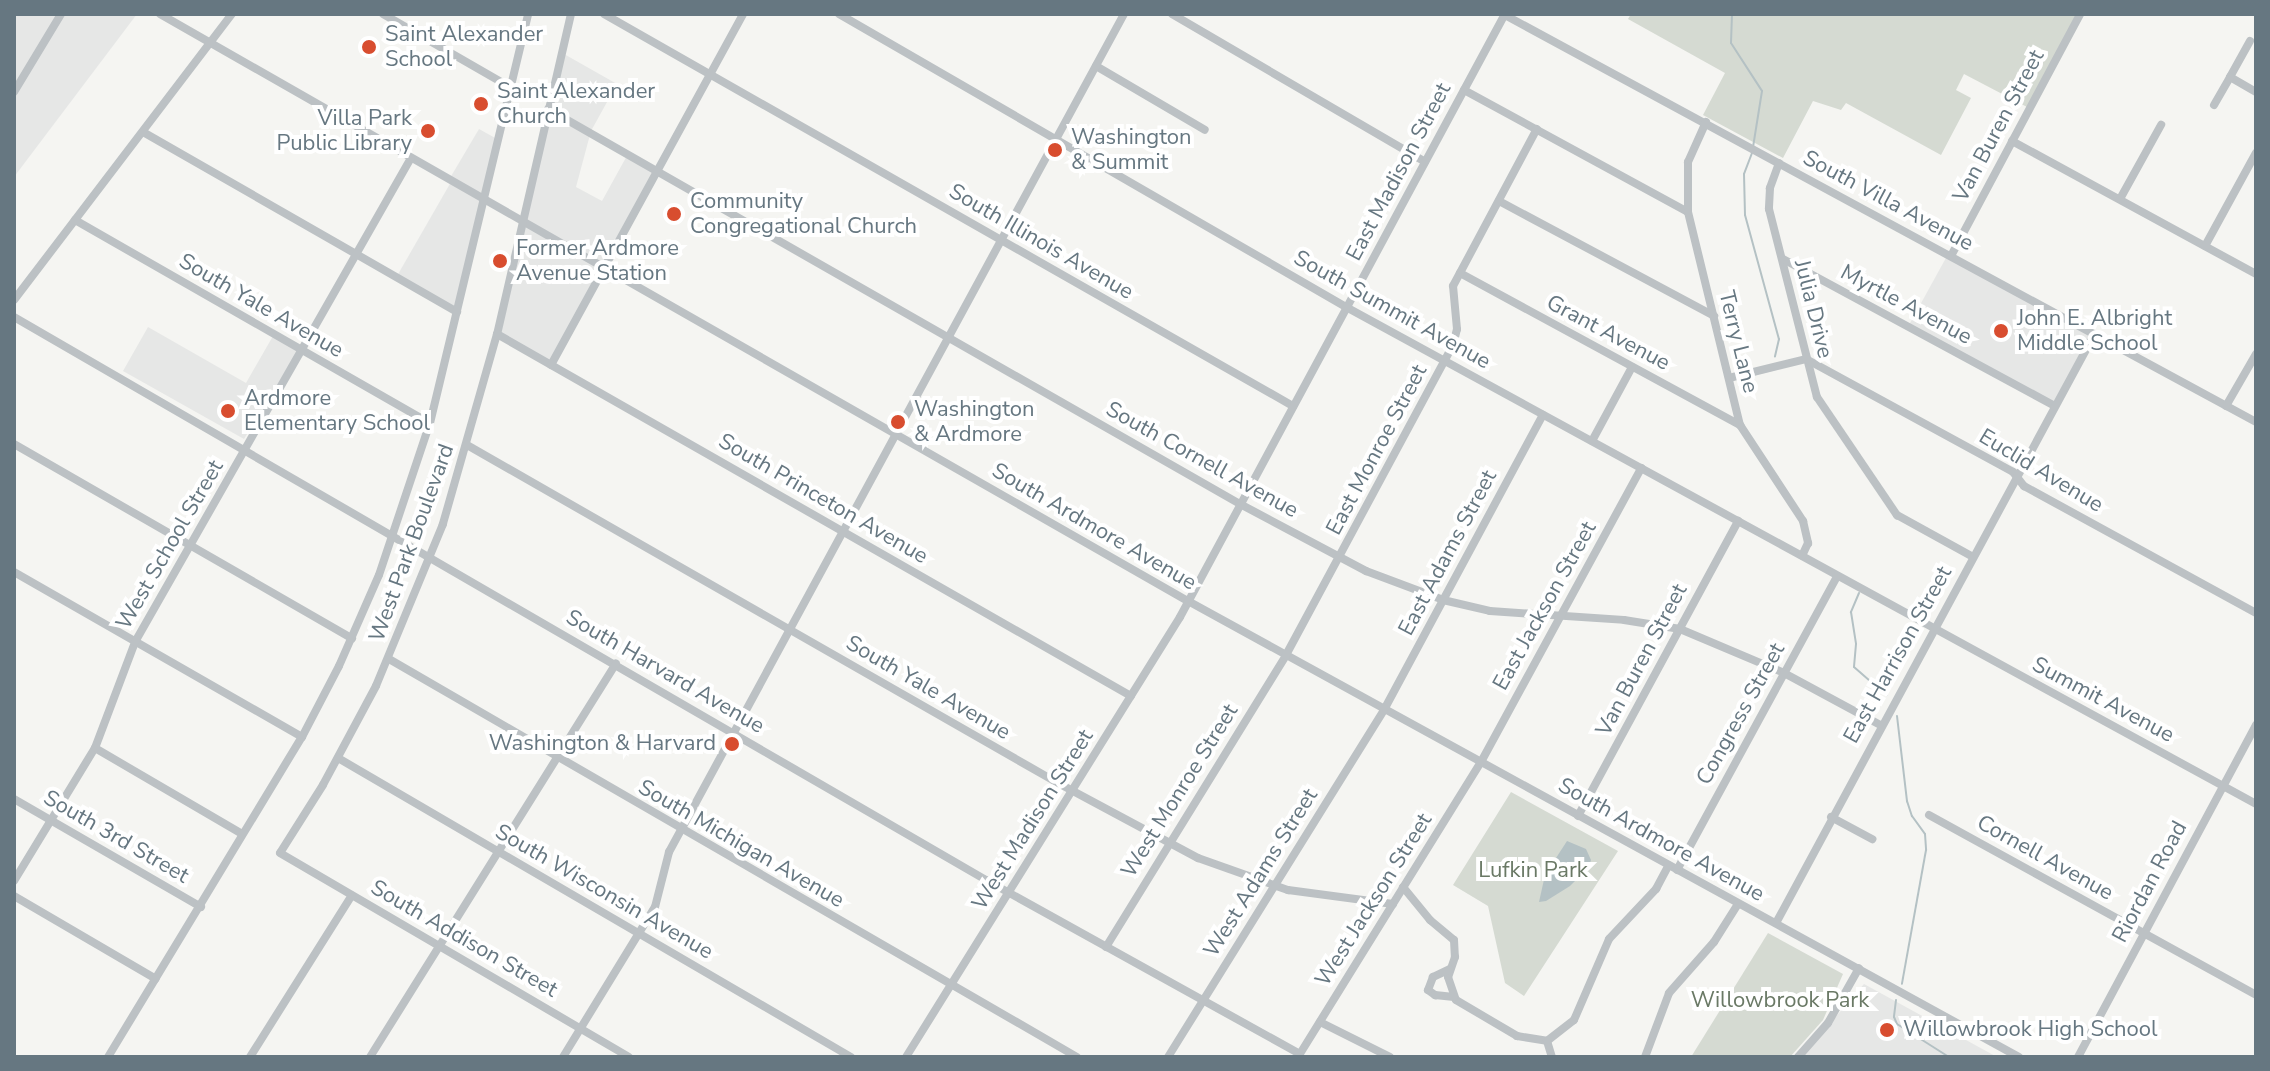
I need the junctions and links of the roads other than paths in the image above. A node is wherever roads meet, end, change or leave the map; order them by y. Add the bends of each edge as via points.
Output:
1 (61, 14) edge
2 (160, 14) edge
3 (232, 14) edge
4 (383, 14) edge
5 (528, 14) edge
6 (571, 14) edge
7 (604, 14) edge
8 (743, 14) edge
9 (839, 14) edge
10 (1124, 14) edge
11 (1172, 14) edge
12 (1504, 14) edge
13 (2080, 14) edge
14 (2250, 41) dead end
15 (210, 43) junction
16 (1096, 66) junction
17 (710, 74) junction
18 (2230, 77) junction
19 (510, 87) junction
20 (1464, 90) junction
21 (14, 92) edge
22 (2256, 92) edge
23 (2214, 105) dead end
24 (548, 109) junction
25 (1706, 122) junction
26 (2161, 125) dead end
27 (1537, 129) junction
28 (1205, 130) dead end
29 (143, 132) junction
30 (1056, 139) junction
31 (2012, 141) junction
32 (2256, 153) edge
33 (411, 158) junction
34 (1425, 162) junction
35 (1779, 163) junction
36 (657, 171) junction
37 (2120, 199) junction
38 (484, 200) junction
39 (1499, 201) junction
40 (1688, 212) junction
41 (75, 220) junction
42 (523, 222) junction
43 (1001, 240) junction
44 (2205, 246) junction
45 (357, 254) junction
46 (1951, 256) junction
47 (1783, 259) junction
48 (604, 268) junction
49 (1460, 273) junction
50 (2256, 274) edge
51 (14, 300) edge
52 (1346, 307) junction
53 (457, 312) junction
54 (1714, 316) junction
55 (14, 317) edge
56 (497, 334) junction
57 (2094, 335) junction
58 (948, 336) junction
59 (302, 350) junction
60 (2256, 354) edge
61 (1806, 359) junction
62 (1445, 361) junction
63 (551, 365) junction
64 (1632, 367) junction
65 (1729, 378) junction
66 (1293, 406) junction
67 (2055, 406) junction
68 (2226, 406) junction
69 (1543, 415) junction
70 (2256, 422) edge
71 (430, 423) junction
72 (1740, 425) junction
73 (895, 434) junction
74 (1592, 441) junction
75 (14, 444) edge
76 (467, 445) junction
77 (245, 449) junction
78 (1641, 468) junction
79 (2016, 478) junction
80 (1240, 504) junction
81 (1738, 521) junction
82 (842, 531) junction
83 (394, 535) junction
84 (190, 545) junction
85 (431, 556) junction
86 (1802, 556) junction
87 (1339, 557) junction
88 (1973, 557) junction
89 (14, 572) edge
90 (1837, 576) junction
91 (1443, 600) junction
92 (1188, 601) junction
93 (2256, 613) edge
94 (1561, 616) junction
95 (1933, 628) junction
96 (789, 629) junction
97 (1680, 629) junction
98 (352, 638) junction
99 (135, 642) junction
100 (1286, 655) junction
101 (389, 659) junction
102 (616, 664) junction
103 (1784, 673) junction
104 (1131, 696) junction
105 (1385, 708) junction
106 (1880, 725) junction
107 (2256, 725) edge
108 (734, 732) junction
109 (302, 737) junction
110 (95, 748) junction
111 (557, 757) junction
112 (338, 758) junction
113 (1481, 762) junction
114 (2223, 786) junction
115 (1072, 790) junction
116 (14, 799) edge
117 (2256, 804) edge
118 (1929, 815) dead end
119 (1578, 816) junction
120 (1831, 817) junction
121 (51, 821) junction
122 (681, 830) junction
123 (242, 834) junction
124 (1872, 839) dead end
125 (1169, 843) junction
126 (498, 851) junction
127 (280, 853) joint
128 (1673, 868) junction
129 (14, 881) edge
130 (1275, 886) junction
131 (1403, 887) junction
132 (1009, 893) junction
133 (352, 895) junction
134 (14, 896) edge
135 (1393, 904) junction
136 (1738, 904) junction
137 (201, 907) junction
138 (1776, 923) junction
139 (2144, 932) junction
140 (639, 933) junction
141 (439, 945) junction
142 (1106, 947) junction
143 (1859, 968) junction
144 (1450, 969) junction
145 (156, 979) junction
146 (950, 987) junction
147 (2256, 995) edge
148 (1454, 997) junction
149 (1203, 1001) junction
150 (1320, 1022) junction
151 (580, 1028) junction
152 (1547, 1041) junction
153 (1299, 1055) edge
154 (373, 1056) edge
155 (108, 1057) edge
156 (250, 1057) edge
157 (563, 1057) edge
158 (629, 1057) edge
159 (851, 1057) edge
160 (906, 1057) edge
161 (1077, 1057) edge
162 (1168, 1057) edge
163 (1390, 1057) edge
164 (1552, 1057) edge
165 (1645, 1057) edge
166 (1798, 1057) edge
167 (2019, 1057) edge
168 (2078, 1057) edge

1 - 21 street
2 - 15 street, South Ardmore Avenue
3 - 15 street
4 - 19 street
5 - 19 street
6 - 24 street, West Park Boulevard
7 - 17 street, South Illinois Avenue
8 - 17 street
9 - 30 street, South Summit Avenue
10 - 16 street
11 - 34 street
12 - 20 street, East Madison Street
12 - 25 street, South Villa Avenue
13 - 31 street, Van Buren Street
14 - 18 street
15 - 29 street
15 - 33 street, South Ardmore Avenue
16 - 28 street
16 - 30 street
17 - 36 street
17 - 43 street, South Illinois Avenue
18 - 22 street
18 - 23 street
19 - 38 street
20 - 27 street
20 - 34 street, East Madison Street
24 - 36 street, South Cornell Avenue
24 - 42 street, West Park Boulevard
25 - 35 street, South Villa Avenue
25 - 40 street, Terry Lane via 1688,162
26 - 37 street
27 - 39 street, East Monroe Street
27 - 40 street
29 - 41 street
29 - 45 street
30 - 43 street
30 - 52 street, South Summit Avenue
31 - 37 street
31 - 46 street, Van Buren Street
32 - 44 street
33 - 38 street, South Ardmore Avenue
33 - 45 street, West School Street
34 - 52 street, East Madison Street
35 - 46 street, South Villa Avenue
35 - 47 street, Julia Drive via 1769,209
36 - 48 street
36 - 58 street, South Cornell Avenue
37 - 44 street
38 - 42 street, South Ardmore Avenue
38 - 53 street
39 - 49 street, East Monroe Street
39 - 54 street
40 - 54 street, Terry Lane
41 - 51 street
41 - 59 street, South Yale Avenue
42 - 48 street, South Ardmore Avenue
42 - 56 street, West Park Boulevard
43 - 58 street
43 - 66 street, South Illinois Avenue
44 - 50 street
45 - 53 street
45 - 59 street, West School Street
46 - 57 street, South Villa Avenue
47 - 61 street, Julia Drive
47 - 67 street, Myrtle Avenue
48 - 63 street
48 - 73 street, South Ardmore Avenue
49 - 62 street, East Monroe Street via 1451,297 1456,337
49 - 64 street, Grant Avenue
52 - 62 street, South Summit Avenue
52 - 66 street, East Madison Street
53 - 71 street
54 - 65 street, Terry Lane
55 - 77 street, South Harvard Avenue
56 - 63 street, South Princeton Avenue
56 - 76 street, West Park Boulevard
57 - 67 street, East Harrison Street
57 - 68 street, South Villa Avenue
58 - 73 street
58 - 80 street, South Cornell Avenue
59 - 71 street, South Yale Avenue
59 - 77 street, West School Street
60 - 68 street
61 - 65 street
61 - 79 street, Euclid Avenue
61 - 88 street, Julia Drive via 1817,397 1897,515
62 - 69 street, South Summit Avenue
62 - 87 street, East Monroe Street
63 - 82 street, South Princeton Avenue
64 - 72 street, Grant Avenue
64 - 74 street
65 - 72 street, Terry Lane
66 - 80 street, East Madison Street
67 - 79 street, East Harrison Street
68 - 70 street, South Villa Avenue
69 - 74 street, South Summit Avenue
69 - 91 street, East Adams Street
71 - 83 street
72 - 86 street, Terry Lane via 1803,521 1808,543
73 - 82 street
73 - 92 street, South Ardmore Avenue
74 - 78 street, South Summit Avenue
75 - 84 street
76 - 85 street, West Park Boulevard
76 - 96 street, South Yale Avenue
77 - 83 street, South Harvard Avenue
77 - 84 street, West School Street
78 - 81 street, South Summit Avenue
78 - 94 street, East Jackson Street
79 - 88 street, East Harrison Street
79 - 93 street, Euclid Avenue
80 - 87 street, South Cornell Avenue
80 - 92 street, East Madison Street
81 - 86 street, South Summit Avenue
81 - 97 street, Van Buren Street
82 - 96 street
82 - 104 street, South Princeton Avenue
83 - 85 street, South Harvard Avenue
83 - 98 street
84 - 98 street
84 - 99 street, West School Street
85 - 101 street, West Park Boulevard
85 - 102 street, South Harvard Avenue
86 - 90 street, South Summit Avenue
87 - 91 street, South Cornell Avenue
87 - 100 street, East Monroe Street
88 - 95 street, East Harrison Street
89 - 99 street
90 - 95 street, South Summit Avenue
90 - 103 street, Congress Street
91 - 94 street, South Cornell Avenue via 1490,611
91 - 105 street, East Adams Street
92 - 100 street, South Ardmore Avenue
92 - 104 street, West Madison Street
94 - 97 street, South Cornell Avenue
94 - 113 street, East Jackson Street
95 - 106 street, East Harrison Street
95 - 114 street, Summit Avenue
96 - 108 street
96 - 115 street, South Yale Avenue
97 - 103 street, South Cornell Avenue
97 - 119 street, Van Buren Street
98 - 109 street
99 - 109 street
99 - 110 street, West School Street
100 - 105 street, South Ardmore Avenue
100 - 125 street, West Monroe Street
101 - 111 street, South Michigan Avenue
101 - 112 street, West Park Boulevard
102 - 108 street, South Harvard Avenue
102 - 111 street
103 - 106 street, South Cornell Avenue
103 - 128 street, Congress Street
104 - 115 street, West Madison Street
105 - 113 street, South Ardmore Avenue
105 - 130 street, West Adams Street
106 - 120 street, East Harrison Street
107 - 114 street, Riordan Road
108 - 122 street
108 - 132 street, South Harvard Avenue
109 - 123 street
110 - 121 street, West School Street
110 - 123 street
111 - 122 street, South Michigan Avenue
111 - 126 street
112 - 126 street, South Wisconsin Avenue
112 - 127 street, West Park Boulevard
113 - 119 street, South Ardmore Avenue
113 - 131 street, West Jackson Street
114 - 117 street, Summit Avenue
114 - 139 street, Riordan Road
115 - 125 street, South Yale Avenue
115 - 132 street, West Madison Street
116 - 121 street, South 3rd Street
118 - 139 street, Cornell Avenue
119 - 128 street, South Ardmore Avenue
120 - 124 street
120 - 138 street, East Harrison Street
121 - 129 street, West School Street
121 - 137 street, South 3rd Street
122 - 140 street via 665,860 658,900
122 - 146 street, South Michigan Avenue
123 - 137 street
125 - 130 street, South Yale Avenue
125 - 142 street, West Monroe Street
126 - 140 street, South Wisconsin Avenue
126 - 141 street
127 - 133 street, South Addison Street
128 - 136 street, South Ardmore Avenue
128 - 152 street, Congress Street via 1609,939 1572,1023
130 - 135 street, South Yale Avenue
130 - 149 street, West Adams Street
131 - 135 street, West Jackson Street
131 - 144 street via 1454,940
132 - 142 street, South Harvard Avenue
132 - 146 street, West Madison Street
133 - 141 street, South Addison Street
133 - 156 street
134 - 145 street
135 - 150 street, West Jackson Street
136 - 138 street, South Ardmore Avenue
136 - 165 street via 1714,942 1669,993
137 - 145 street
138 - 143 street, South Ardmore Avenue
139 - 147 street
139 - 168 street, Riordan Road
140 - 151 street
140 - 159 street, South Wisconsin Avenue
141 - 151 street, South Addison Street
141 - 154 street
142 - 149 street, South Harvard Avenue
143 - 166 street via 1828,1023
143 - 167 street, South Ardmore Avenue
144 - 148 street
144 - 148 street via 1433,977 1428,990
145 - 155 street
146 - 160 street, West Madison Street
146 - 161 street, South Michigan Avenue
148 - 152 street via 1517,1036
149 - 153 street, South Harvard Avenue
149 - 162 street, West Adams Street
150 - 153 street, West Jackson Street
150 - 163 street
151 - 157 street
151 - 158 street, South Addison Street
152 - 164 street

